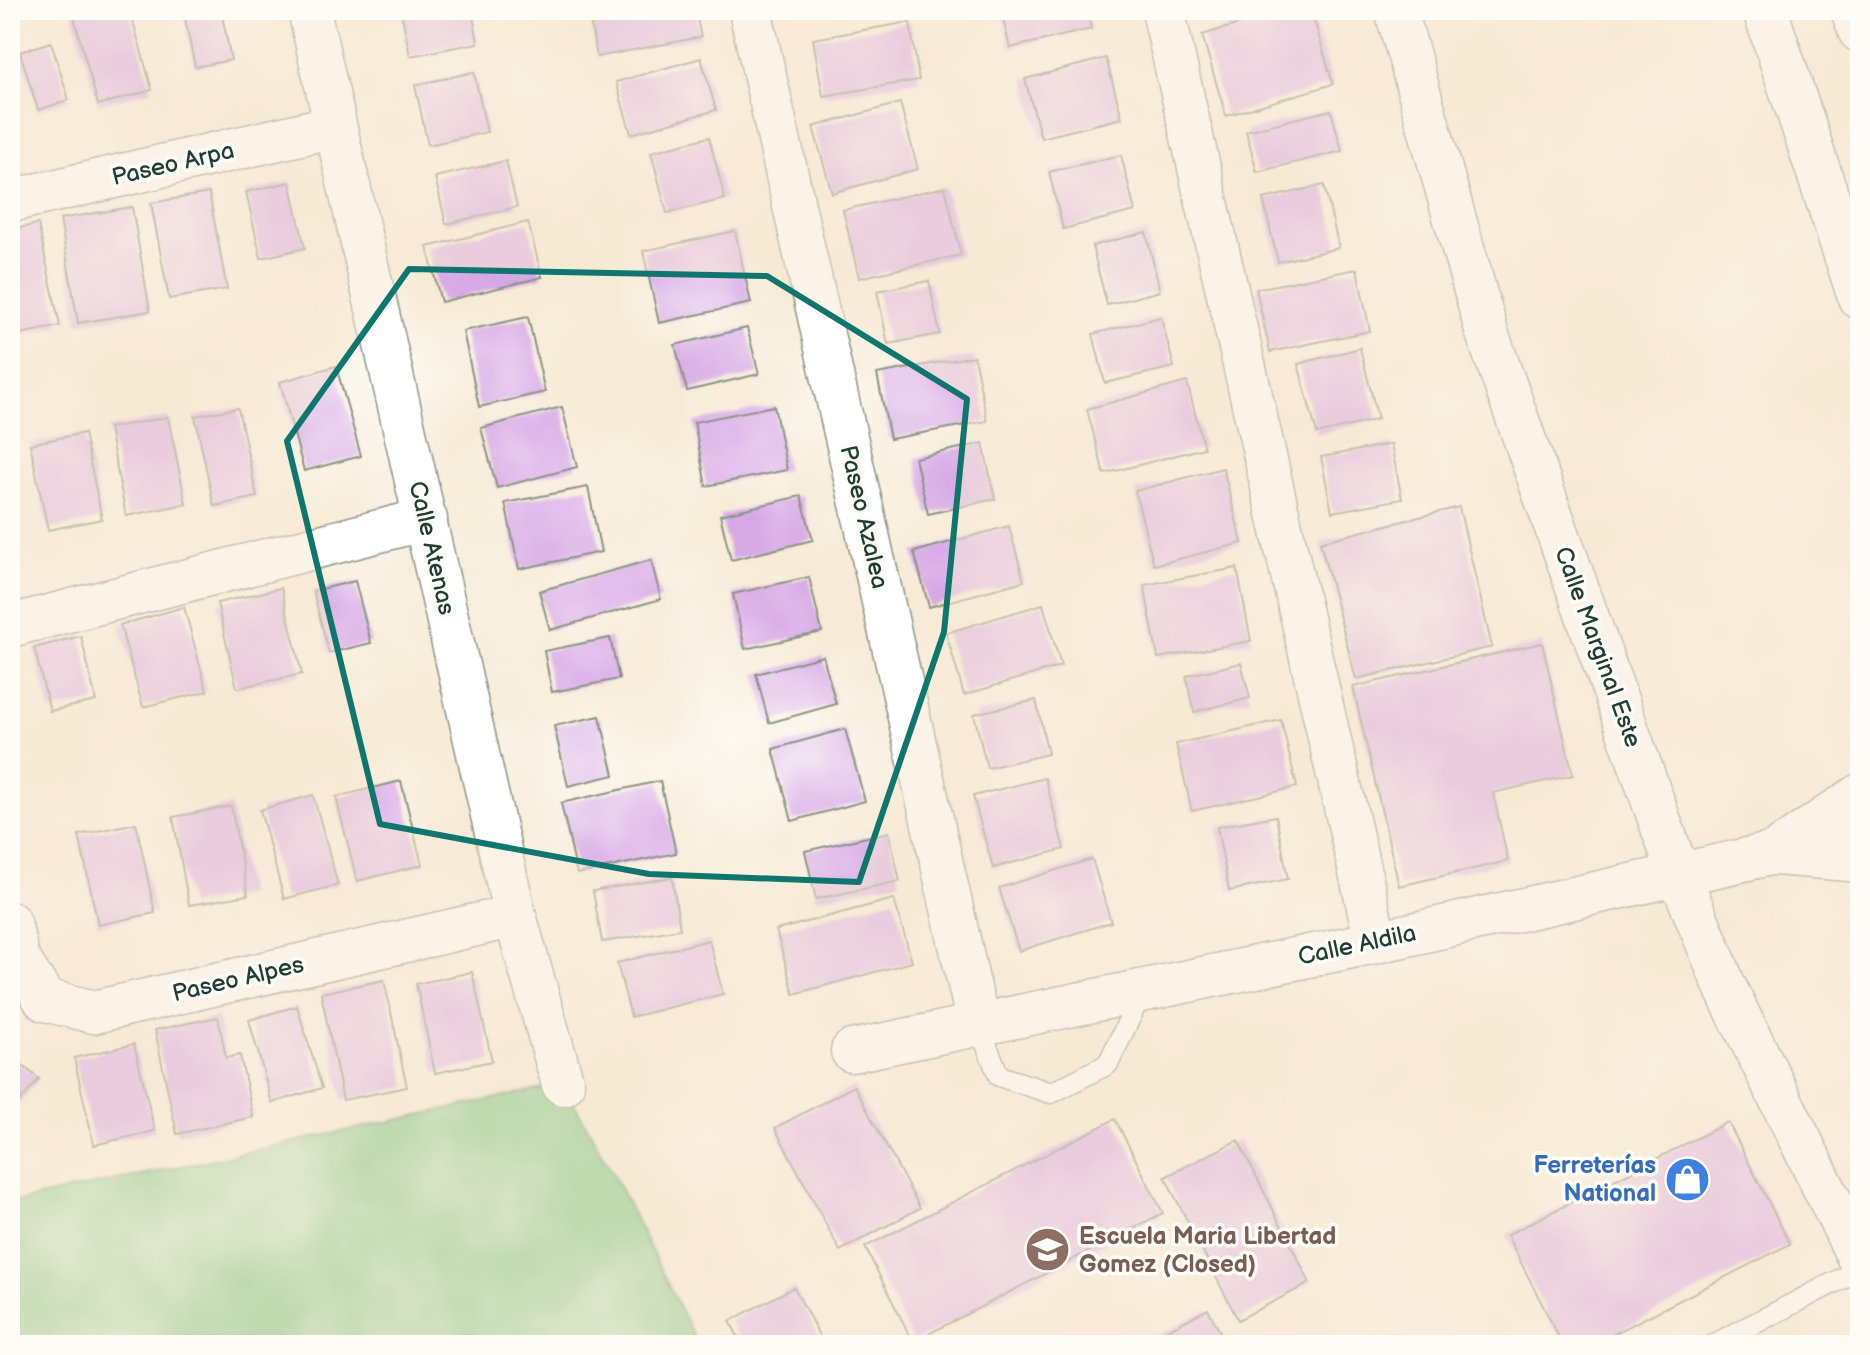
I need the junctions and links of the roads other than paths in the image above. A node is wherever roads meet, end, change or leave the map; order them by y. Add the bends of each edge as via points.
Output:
1 (309, 10) edge
2 (750, 10) edge
3 (1163, 10) edge
4 (1396, 10) edge
5 (1765, 10) edge
6 (1853, 10) edge
7 (1860, 30) edge
8 (335, 126) junction
9 (10, 201) edge
10 (1860, 297) edge
11 (426, 519) junction
12 (10, 626) edge
13 (1860, 796) edge
14 (1860, 834) edge
15 (1776, 853) junction
16 (1860, 862) edge
17 (1679, 875) junction
18 (515, 916) junction
19 (10, 923) edge
20 (1376, 942) junction
21 (1143, 990) junction
22 (978, 1024) junction
23 (852, 1051) dead end
24 (563, 1084) dead end
25 (1860, 1261) edge
26 (1860, 1269) edge
27 (1713, 1345) edge

1 - 8 street, Calle Atenas
2 - 22 street, Paseo Azalea
3 - 20 street
4 - 17 street, Calle Marginal Este via 1487,333
5 - 10 main road
6 - 7 main road
8 - 9 street, Paseo Arpa
8 - 11 street, Calle Atenas
11 - 12 street
11 - 18 street, Calle Atenas
13 - 15 main road
14 - 15 street, Calle Aldila
15 - 16 main road
15 - 17 street, Calle Aldila
17 - 20 street, Calle Aldila
17 - 25 street, Calle Marginal Este via 1726,989
18 - 19 street, Paseo Alpes via 94,1012 45,1000 18,958
18 - 24 street, Calle Atenas
20 - 21 street, Calle Aldila
21 - 22 street, Calle Aldila
21 - 22 lane via 1108,1064 1051,1093 999,1076
22 - 23 street, Calle Aldila
26 - 27 lane

